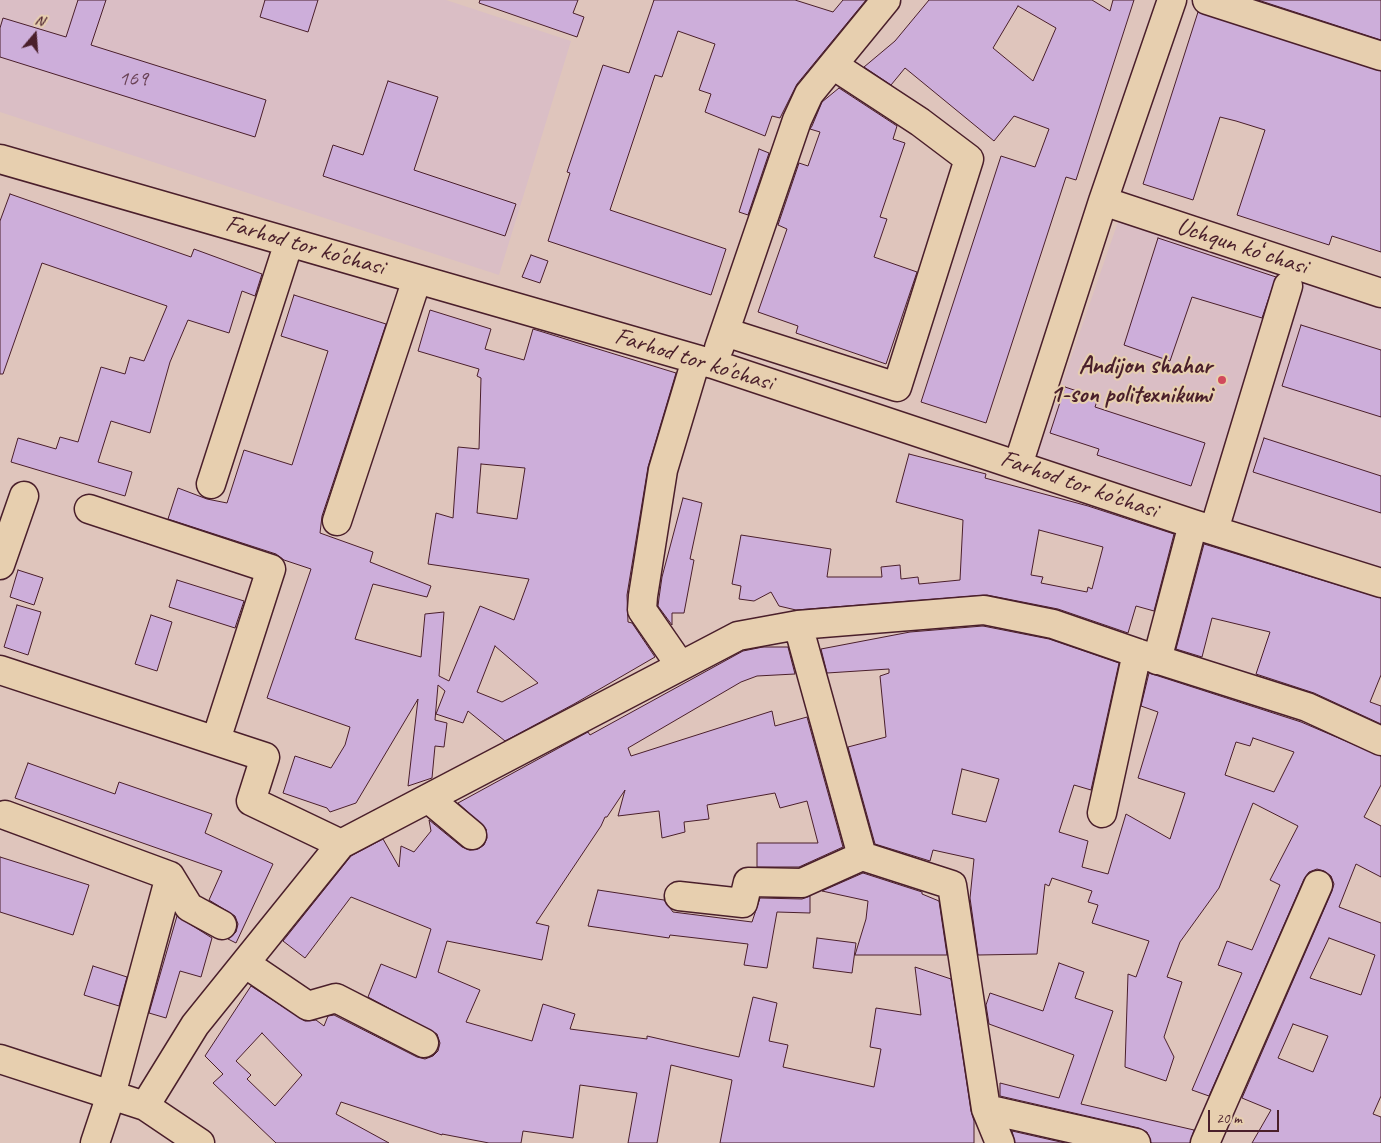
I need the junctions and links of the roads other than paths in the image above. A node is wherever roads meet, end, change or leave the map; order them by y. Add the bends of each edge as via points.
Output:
1 (886, 0) edge
2 (1172, 0) edge
3 (1207, 0) edge
4 (1381, 56) edge
5 (833, 65) junction
6 (0, 159) edge
7 (1103, 201) junction
8 (289, 242) junction
9 (417, 279) junction
10 (1288, 286) dead end
11 (1381, 293) edge
12 (725, 332) junction
13 (704, 362) junction
14 (1018, 465) junction
15 (211, 484) dead end
16 (24, 496) dead end
17 (89, 509) dead end
18 (337, 521) dead end
19 (1203, 527) junction
20 (0, 565) edge
21 (1381, 583) edge
22 (798, 625) junction
23 (1147, 657) junction
24 (680, 665) junction
25 (0, 670) edge
26 (216, 740) junction
27 (1381, 741) edge
28 (429, 799) junction
29 (1102, 813) dead end
30 (5, 816) dead end
31 (472, 835) dead end
32 (341, 844) junction
33 (862, 856) junction
34 (170, 876) junction
35 (1318, 885) dead end
36 (678, 896) dead end
37 (222, 925) dead end
38 (246, 964) junction
39 (424, 1043) dead end
40 (0, 1059) edge
41 (112, 1095) junction
42 (145, 1106) junction
43 (986, 1109) junction
44 (95, 1143) edge
45 (200, 1143) edge
46 (1000, 1143) edge
47 (1136, 1143) edge
48 (1205, 1143) edge

1 - 5 street
2 - 7 street
3 - 4 street
5 - 12 street via 809,94 797,120
5 - 12 street via 920,122 969,159 897,387
6 - 8 street, Farhod tor ko'chasi
7 - 11 street, Uchqun koʻchasi
7 - 14 street
8 - 9 street, Farhod tor ko'chasi
8 - 15 street
9 - 13 street, Farhod tor ko'chasi
9 - 18 street
10 - 19 street
12 - 13 street
13 - 14 street, Farhod tor ko'chasi
13 - 24 street via 663,470 642,596 642,610 649,623
14 - 19 street, Farhod tor ko'chasi
16 - 20 street
17 - 26 street via 271,569
19 - 21 street, Farhod tor ko'chasi
19 - 23 street
22 - 23 street via 984,610 1053,624
22 - 24 street via 738,636
22 - 33 street
23 - 27 street via 1307,707
23 - 29 street
24 - 28 street
25 - 26 street
26 - 32 street via 265,757 251,801
28 - 31 street
28 - 32 street
30 - 34 street
32 - 38 street
33 - 36 street via 802,884 748,882 744,903
33 - 43 street via 952,886
34 - 37 street via 189,907
34 - 41 street
35 - 48 street
38 - 39 street via 308,1006 336,998
38 - 42 street via 196,1025
40 - 41 street
41 - 42 street
41 - 44 street
42 - 45 street
43 - 46 street
43 - 47 street

